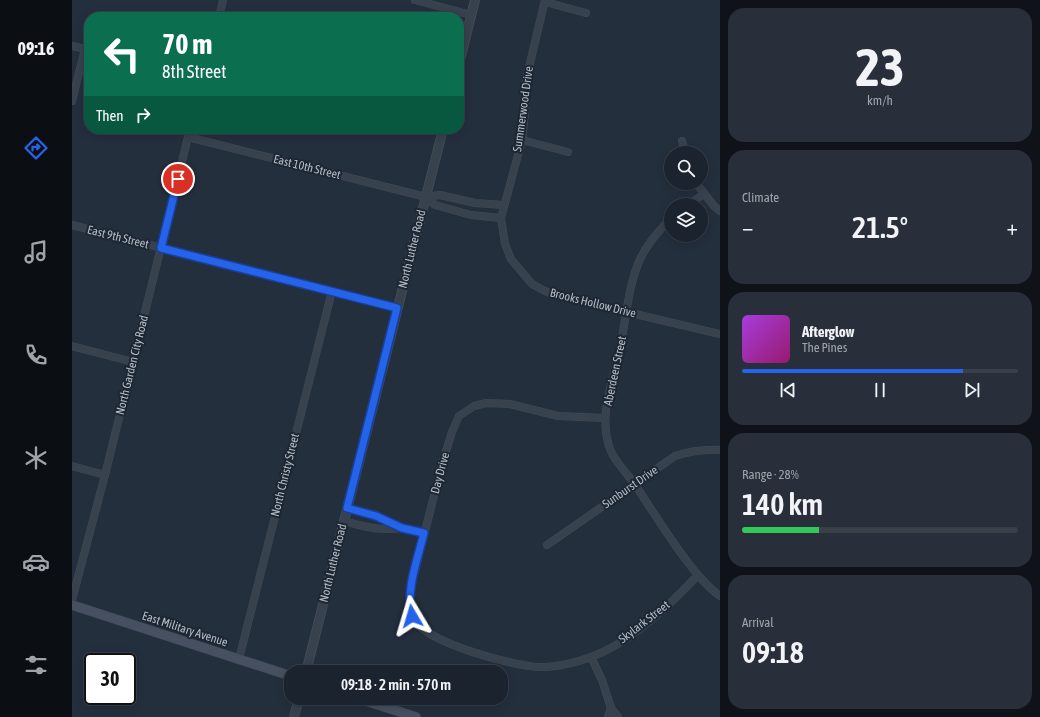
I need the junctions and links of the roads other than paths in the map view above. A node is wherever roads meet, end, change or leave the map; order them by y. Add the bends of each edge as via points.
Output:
1 (223, 0) edge
2 (415, 0) edge
3 (475, 0) edge
4 (545, 1) edge
5 (220, 12) edge
6 (461, 12) edge
7 (464, 13) edge
8 (586, 13) dead end
9 (472, 15) junction
10 (464, 45) edge
11 (72, 46) edge
12 (84, 49) edge
13 (84, 60) edge
14 (72, 101) edge
15 (189, 134) edge
16 (442, 134) edge
17 (188, 137) junction
18 (522, 140) junction
19 (682, 141) dead end
20 (683, 146) edge
21 (568, 152) dead end
22 (701, 190) edge
23 (704, 194) junction
24 (426, 197) junction
25 (698, 198) edge
26 (504, 205) junction
27 (720, 211) edge
28 (501, 218) junction
29 (72, 226) edge
30 (664, 226) edge
31 (161, 248) junction
32 (332, 291) junction
33 (397, 308) junction
34 (626, 312) junction
35 (720, 334) edge
36 (72, 346) edge
37 (133, 362) junction
38 (605, 418) junction
39 (720, 450) edge
40 (72, 466) edge
41 (105, 474) junction
42 (634, 484) junction
43 (347, 508) junction
44 (344, 521) junction
45 (402, 528) junction
46 (424, 533) junction
47 (547, 545) dead end
48 (698, 575) junction
49 (720, 596) edge
50 (72, 600) edge
51 (72, 605) edge
52 (466, 649) joint
53 (591, 657) junction
54 (239, 659) junction
55 (308, 665) edge
56 (284, 674) edge
57 (297, 705) edge
58 (379, 705) edge
59 (611, 708) junction
60 (294, 717) edge
61 (416, 717) edge
62 (608, 717) edge
63 (618, 717) edge

1 - 5 street
2 - 6 street
3 - 9 street
4 - 8 street
4 - 18 street, Summerwood Drive via 526,80
7 - 9 street
9 - 10 street
11 - 12 street
13 - 14 street
15 - 17 street, North Garden City Road
16 - 24 street, North Luther Road
17 - 24 street, East 10th Street
17 - 31 street, North Garden City Road
18 - 21 street
18 - 26 street, Summerwood Drive
19 - 20 street
22 - 23 street
23 - 25 street
23 - 27 street
24 - 26 street via 440,195 475,203
24 - 28 street via 435,206 471,215
24 - 33 street, North Luther Road
26 - 28 street, Summerwood Drive
28 - 34 street, Brooks Hollow Drive via 505,244 511,259 532,284 554,295
29 - 31 street, East 9th Street
30 - 34 street, Aberdeen Street via 649,244 638,263 630,287
31 - 32 street, East 9th Street
31 - 37 street, North Garden City Road
32 - 33 street, East 9th Street
32 - 54 street, North Christy Street
33 - 43 street, North Luther Road
34 - 35 street, Brooks Hollow Drive
34 - 38 street, Aberdeen Street
36 - 37 street
37 - 41 street, North Garden City Road
38 - 42 street, Aberdeen Street via 609,446 623,471
38 - 46 street, Day Drive via 558,416 510,404 486,403 474,406 459,416 452,432
39 - 42 street, Sunburst Drive via 690,451 675,456
40 - 41 street
41 - 50 street, North Garden City Road
42 - 47 street, Sunburst Drive
42 - 48 street, Aberdeen Street
43 - 44 street, North Luther Road
43 - 45 street via 376,516
44 - 45 street via 375,529
44 - 55 street, North Luther Road
45 - 46 street
46 - 52 street, Day Drive via 410,595 412,616 430,635
48 - 49 street, Aberdeen Street
48 - 53 street, Skylark Street via 644,625 623,641
51 - 54 main road, East Military Avenue
52 - 53 street, Skylark Street via 533,667
53 - 59 street
54 - 56 main road, East Military Avenue
57 - 60 street
58 - 61 main road
59 - 62 street
59 - 63 street

